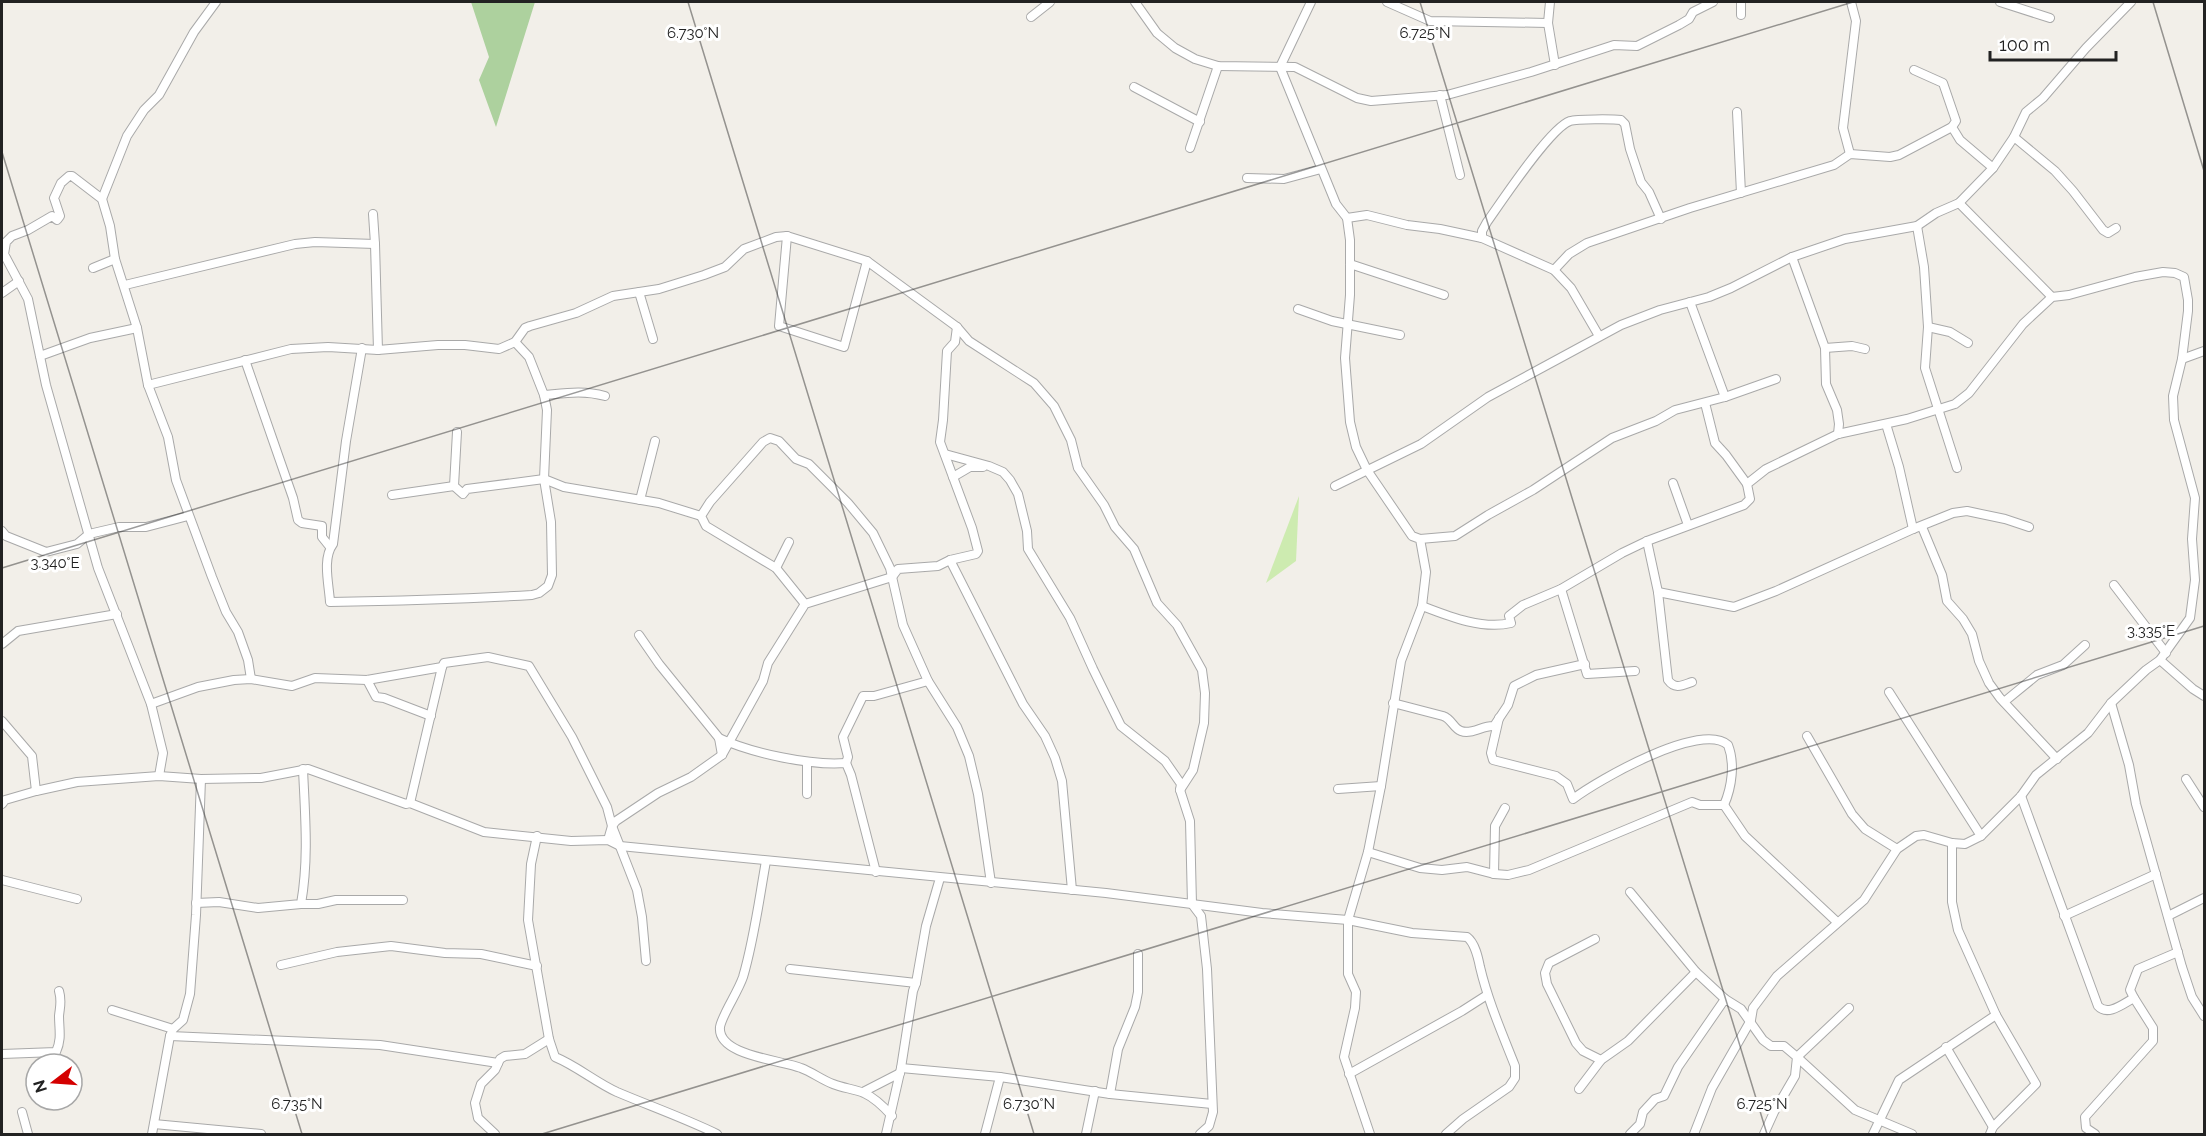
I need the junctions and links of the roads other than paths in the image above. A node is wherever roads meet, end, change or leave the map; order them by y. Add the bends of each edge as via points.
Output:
1 (216, 2) edge
2 (1050, 2) edge
3 (1135, 2) edge
4 (1311, 2) edge
5 (1387, 2) edge
6 (1550, 2) edge
7 (1713, 2) edge
8 (1741, 2) edge
9 (1851, 2) edge
10 (2000, 2) edge
11 (2131, 2) edge
12 (2026, 6) edge
13 (1741, 15) dead end
14 (1031, 17) dead end
15 (2050, 18) dead end
16 (1548, 23) junction
17 (1555, 64) junction
18 (1218, 66) junction
19 (1280, 67) junction
20 (1914, 70) dead end
21 (1134, 87) dead end
22 (1440, 96) junction
23 (1737, 112) dead end
24 (1200, 122) junction
25 (1952, 127) junction
26 (2014, 137) junction
27 (1190, 148) dead end
28 (1850, 154) junction
29 (1994, 168) junction
30 (1321, 169) junction
31 (1461, 175) dead end
32 (1247, 178) dead end
33 (1741, 193) junction
34 (102, 199) junction
35 (1959, 203) junction
36 (373, 214) dead end
37 (1347, 218) junction
38 (1661, 219) junction
39 (1917, 226) junction
40 (2116, 228) dead end
41 (787, 236) junction
42 (1482, 238) junction
43 (375, 244) junction
44 (1792, 257) junction
45 (115, 259) junction
46 (867, 261) junction
47 (1350, 264) junction
48 (93, 268) dead end
49 (1554, 270) junction
50 (19, 281) junction
51 (125, 285) junction
52 (639, 292) junction
53 (2, 293) edge
54 (1444, 295) dead end
55 (2052, 297) junction
56 (1690, 302) junction
57 (1298, 309) dead end
58 (1347, 324) junction
59 (957, 327) junction
60 (1928, 327) junction
61 (137, 328) junction
62 (1400, 335) dead end
63 (1599, 336) junction
64 (653, 339) dead end
65 (515, 342) junction
66 (1968, 343) dead end
67 (362, 348) junction
68 (1825, 348) junction
69 (1865, 349) dead end
70 (378, 350) junction
71 (2205, 351) edge
72 (40, 356) junction
73 (2182, 359) junction
74 (245, 360) junction
75 (1776, 379) dead end
76 (148, 385) junction
77 (544, 394) junction
78 (605, 396) dead end
79 (1725, 397) junction
80 (1706, 403) junction
81 (1939, 410) junction
82 (1886, 424) junction
83 (457, 432) dead end
84 (1838, 434) junction
85 (655, 441) dead end
86 (945, 454) junction
87 (991, 466) junction
88 (1957, 468) dead end
89 (1367, 470) junction
90 (953, 477) junction
91 (544, 479) junction
92 (1673, 483) dead end
93 (1747, 484) junction
94 (454, 486) junction
95 (1335, 486) dead end
96 (392, 495) dead end
97 (640, 500) junction
98 (189, 516) junction
99 (701, 516) junction
100 (1688, 525) junction
101 (2029, 527) dead end
102 (1917, 528) junction
103 (2, 531) edge
104 (89, 534) junction
105 (1420, 539) junction
106 (1647, 541) junction
107 (789, 542) dead end
108 (330, 547) junction
109 (950, 560) junction
110 (776, 568) junction
111 (892, 577) junction
112 (2114, 585) dead end
113 (1561, 589) junction
114 (1658, 592) junction
115 (805, 604) junction
116 (1422, 606) junction
117 (117, 614) junction
118 (639, 635) dead end
119 (2, 644) edge
120 (2085, 645) dead end
121 (2166, 653) junction
122 (2160, 660) junction
123 (1586, 664) junction
124 (442, 667) junction
125 (1635, 671) dead end
126 (251, 679) junction
127 (367, 680) junction
128 (928, 681) junction
129 (1692, 682) dead end
130 (1889, 692) dead end
131 (2205, 696) edge
132 (2004, 702) junction
133 (1393, 703) junction
134 (2111, 703) junction
135 (151, 704) junction
136 (431, 716) junction
137 (1499, 718) junction
138 (2, 722) edge
139 (1807, 736) dead end
140 (719, 738) junction
141 (730, 743) junction
142 (722, 755) junction
143 (2057, 759) junction
144 (807, 762) junction
145 (846, 763) junction
146 (303, 769) junction
147 (159, 776) junction
148 (201, 779) junction
149 (2186, 779) dead end
150 (1381, 786) junction
151 (1338, 789) dead end
152 (1180, 790) junction
153 (36, 791) junction
154 (807, 794) dead end
155 (2021, 796) junction
156 (410, 803) junction
157 (2, 804) edge
158 (1725, 805) junction
159 (1506, 807) dead end
160 (2205, 807) edge
161 (612, 826) junction
162 (537, 836) junction
163 (1981, 836) junction
164 (608, 840) junction
165 (1952, 843) junction
166 (620, 846) junction
167 (1897, 849) junction
168 (1368, 852) junction
169 (766, 861) junction
170 (876, 872) junction
171 (1494, 874) junction
172 (2156, 874) junction
173 (940, 878) junction
174 (2, 880) edge
175 (991, 883) junction
176 (1072, 890) junction
177 (1630, 892) dead end
178 (2205, 898) edge
179 (77, 899) dead end
180 (403, 900) dead end
181 (196, 903) junction
182 (301, 904) junction
183 (1192, 904) junction
184 (2064, 916) junction
185 (2168, 916) junction
186 (1348, 920) junction
187 (1837, 922) junction
188 (1595, 939) dead end
189 (2178, 952) junction
190 (1138, 954) dead end
191 (646, 961) dead end
192 (281, 964) dead end
193 (537, 966) junction
194 (790, 969) dead end
195 (1696, 972) junction
196 (916, 983) junction
197 (59, 991) dead end
198 (1487, 995) junction
199 (2134, 998) junction
200 (1725, 999) junction
201 (1849, 1008) dead end
202 (112, 1010) dead end
203 (1996, 1015) junction
204 (2205, 1016) edge
205 (1751, 1020) junction
206 (172, 1033) junction
207 (549, 1038) junction
208 (539, 1045) junction
209 (1946, 1047) junction
210 (551, 1050) junction
211 (2, 1054) edge
212 (1797, 1057) junction
213 (1601, 1060) junction
214 (498, 1063) junction
215 (901, 1070) junction
216 (1349, 1074) junction
217 (1000, 1077) junction
218 (1579, 1089) dead end
219 (1095, 1091) junction
220 (863, 1092) junction
221 (1110, 1094) junction
222 (1212, 1104) junction
223 (22, 1112) dead end
224 (892, 1116) junction
225 (1880, 1120) junction
226 (154, 1124) junction
227 (1991, 1131) edge
228 (28, 1134) edge
229 (152, 1134) edge
230 (261, 1134) edge
231 (495, 1134) edge
232 (717, 1134) edge
233 (886, 1134) edge
234 (985, 1134) edge
235 (1086, 1134) edge
236 (1200, 1134) edge
237 (1370, 1134) edge
238 (1446, 1134) edge
239 (1630, 1134) edge
240 (1694, 1134) edge
241 (1764, 1134) edge
242 (1873, 1134) edge
243 (1912, 1134) edge
244 (2095, 1134) edge

1 - 34 street via 194,32 159,95 127,136
2 - 14 street
3 - 18 street via 1157,33 1175,48
4 - 19 street
5 - 16 street via 1430,21
6 - 16 street
7 - 17 street via 1644,44 1614,45
8 - 13 street
9 - 28 street via 1856,21 1843,128
10 - 12 street
11 - 26 street via 2026,112
12 - 15 street
16 - 17 street
17 - 22 street
18 - 19 street
18 - 24 street
19 - 22 street via 1295,67 1367,101
19 - 30 street
20 - 25 street via 1943,83 1956,121
21 - 24 street
22 - 31 street
23 - 33 street
24 - 27 street
25 - 28 street via 1899,155
25 - 29 street via 1960,140
26 - 29 street
26 - 40 street via 2055,171 2103,230 2109,233
28 - 33 street via 1834,165
29 - 35 street
30 - 32 street via 1284,178
30 - 37 street via 1336,204
33 - 38 street
34 - 45 street
34 - 50 street via 72,176 65,178 54,198 60,216 57,220 52,216 6,242 4,254
35 - 39 street
35 - 55 street
36 - 43 street
37 - 42 street via 1367,215
37 - 47 street
38 - 42 street via 1641,182 1626,124 1621,120 1569,121 1547,139 1487,222
38 - 49 street via 1587,243
39 - 44 street via 1845,239
39 - 60 street
41 - 46 street
41 - 46 street via 779,326 844,347
41 - 52 street via 744,249 725,267 705,275
42 - 49 street
43 - 51 street via 294,244
43 - 70 street
44 - 56 street via 1731,288
44 - 68 street
45 - 48 street
45 - 51 street
46 - 59 street
47 - 54 street
47 - 58 street
49 - 63 street via 1571,288
50 - 53 street
50 - 72 street via 32,311
51 - 61 street
52 - 64 street
52 - 65 street via 613,296 576,313 525,328
55 - 73 street via 2153,274 2175,273 2184,277 2188,300
55 - 81 street via 2023,324 1966,396
56 - 63 street via 1660,310
56 - 79 street
57 - 58 street
58 - 62 street
58 - 89 street via 1345,358 1350,422
59 - 86 street via 955,342 948,351 939,438
59 - 152 street via 969,340 1034,383 1054,405 1071,440 1078,468 1115,527 1134,549 1157,603 1177,625 1202,670 1204,723 1193,770
60 - 66 street via 1950,332
60 - 81 street via 1925,368
61 - 72 street via 90,338
61 - 76 street
63 - 89 street via 1488,397 1421,444
65 - 70 street via 499,349 438,345
65 - 77 street via 529,357
67 - 70 street
67 - 74 street via 291,349
67 - 108 street
68 - 69 street
68 - 84 street via 1826,384 1837,410
71 - 73 street
72 - 104 street
73 - 121 street via 2173,396 2174,420 2195,498 2195,580 2190,618
74 - 76 street
74 - 108 street via 298,520 322,526 322,537
75 - 79 street
76 - 98 street via 168,437 176,480
77 - 78 street via 570,391
77 - 91 street via 548,431
79 - 80 street
80 - 93 street via 1715,443
80 - 105 street via 1675,410 1612,438 1455,536
81 - 82 street
81 - 88 street
82 - 84 street
82 - 102 street
83 - 94 street
84 - 93 street via 1766,469
85 - 97 street
86 - 87 street
86 - 90 street
87 - 90 street via 970,467
87 - 152 street via 1003,472 1018,494 1028,549 1070,618 1121,726 1165,761 1181,784
89 - 95 street
89 - 105 street via 1412,536
90 - 109 street via 978,551
91 - 94 street via 467,489 463,494
91 - 97 street via 564,487
91 - 108 street via 551,522 552,574 548,586 539,593 428,601 330,602
92 - 100 street
93 - 100 street via 1750,499 1744,505
94 - 96 street
97 - 99 street
98 - 104 street
98 - 126 street via 222,603 238,632
99 - 110 street via 706,526
99 - 111 street via 710,501 770,438 779,441 796,459 809,464 848,503 873,533
100 - 106 street
101 - 102 street via 1967,511
102 - 114 street via 1734,607
102 - 132 street via 1942,575 1947,601 1972,634 1989,683
103 - 104 street via 46,552 77,544
104 - 117 street
105 - 116 street via 1426,572
106 - 113 street
106 - 114 street
107 - 110 street
109 - 111 street via 938,566 898,569
109 - 176 street via 1055,758 1062,781
110 - 115 street
111 - 115 street
111 - 128 street via 903,625
112 - 121 street
113 - 116 street via 1523,605 1509,616 1511,623 1502,625 1454,618
113 - 123 street
114 - 129 street via 1668,680 1677,687
115 - 141 street via 768,663 763,681
116 - 133 street via 1401,661
117 - 119 street via 18,631
117 - 135 street
118 - 140 street
120 - 132 street via 2062,665 2037,675
121 - 122 street
122 - 131 street
122 - 134 street
123 - 125 street via 1587,674
123 - 137 street via 1536,675 1514,686
124 - 127 street
124 - 136 street
124 - 161 street via 453,661 488,657 529,666 593,777
126 - 127 street via 292,686 315,678
126 - 135 street via 198,687
127 - 136 street via 376,697
128 - 145 street via 863,696 843,737
128 - 175 street via 957,727 969,756
130 - 163 street
132 - 143 street
133 - 137 street via 1450,718 1463,732 1494,726
133 - 150 street
134 - 143 street via 2088,734
134 - 172 street
135 - 147 street via 163,753
136 - 156 street
137 - 158 street via 1492,759 1556,776 1567,784 1573,799 1612,773 1655,753 1718,738 1728,745 1732,758
138 - 153 street via 32,756
139 - 167 street via 1860,825
140 - 141 street
140 - 142 street
141 - 142 street
141 - 144 street
142 - 161 street via 635,807
143 - 155 street
144 - 145 street
144 - 154 street
145 - 170 street
146 - 148 street via 261,778
146 - 156 street
146 - 182 street via 307,856
147 - 148 street
147 - 153 street via 77,782
148 - 181 street
149 - 160 street
150 - 151 street
150 - 168 street
152 - 183 street via 1190,821
153 - 157 street
155 - 163 street
155 - 184 street
156 - 162 street via 484,832
158 - 171 street via 1692,802 1529,870
158 - 187 street via 1745,836
159 - 171 street via 1494,826
161 - 164 street
161 - 166 street
162 - 164 street via 571,841
162 - 193 street via 528,920
163 - 165 street via 1965,844
164 - 166 street
165 - 167 street via 1924,835
165 - 203 street via 1952,902 1958,930
166 - 169 street
166 - 191 street via 637,890
167 - 187 street via 1864,900
168 - 171 street via 1420,868 1467,867
168 - 186 street
169 - 170 street
169 - 220 street via 750,950 739,991 720,1027 722,1037 740,1050
170 - 173 street
172 - 184 street
172 - 185 street
173 - 175 street
173 - 196 street
174 - 179 street
175 - 176 street
176 - 183 street
177 - 195 street
178 - 185 street
180 - 182 street
181 - 182 street via 258,908
181 - 206 street via 190,994 183,1020
183 - 186 street
183 - 222 street via 1201,916 1207,969
184 - 199 street via 2101,1009 2108,1011
185 - 189 street
186 - 198 street via 1412,933 1467,938 1474,946
186 - 216 street via 1348,974 1356,992 1344,1057
187 - 205 street via 1777,976 1753,1008
188 - 213 street via 1549,963 1545,973 1576,1043 1582,1051
189 - 199 street via 2138,969 2130,990
189 - 204 street via 2192,997
190 - 221 street via 1135,1007 1118,1049
192 - 193 street via 391,946 481,954
193 - 207 street
194 - 196 street
195 - 200 street
195 - 213 street via 1628,1041
196 - 215 street
197 - 211 street via 60,1043 56,1052
198 - 216 street
198 - 238 street via 1515,1066 1515,1078 1509,1087
199 - 244 street via 2153,1028 2153,1041 2085,1117 2086,1128
200 - 205 street
200 - 239 street via 1678,1068 1664,1096 1655,1099 1643,1112 1640,1124
201 - 212 street
202 - 206 street
203 - 209 street
203 - 227 street via 2036,1084
205 - 212 street via 1763,1040 1771,1046 1784,1046
205 - 240 street via 1712,1088
206 - 214 street via 380,1045
206 - 226 street
207 - 208 street
207 - 210 street
208 - 210 street
208 - 214 street via 525,1054 505,1056
209 - 225 street via 1899,1080
209 - 227 street
210 - 232 street via 555,1057 591,1079
212 - 225 street via 1855,1110
212 - 241 street via 1795,1076
213 - 218 street
214 - 231 street via 481,1084 475,1103 478,1118
215 - 217 street
215 - 220 street
215 - 224 street
216 - 237 street
217 - 219 street
217 - 234 street
219 - 221 street
219 - 235 street
220 - 224 street
221 - 222 street
222 - 236 street via 1209,1126
223 - 228 street
224 - 233 street
225 - 242 street
225 - 243 street
226 - 229 street
226 - 230 street

